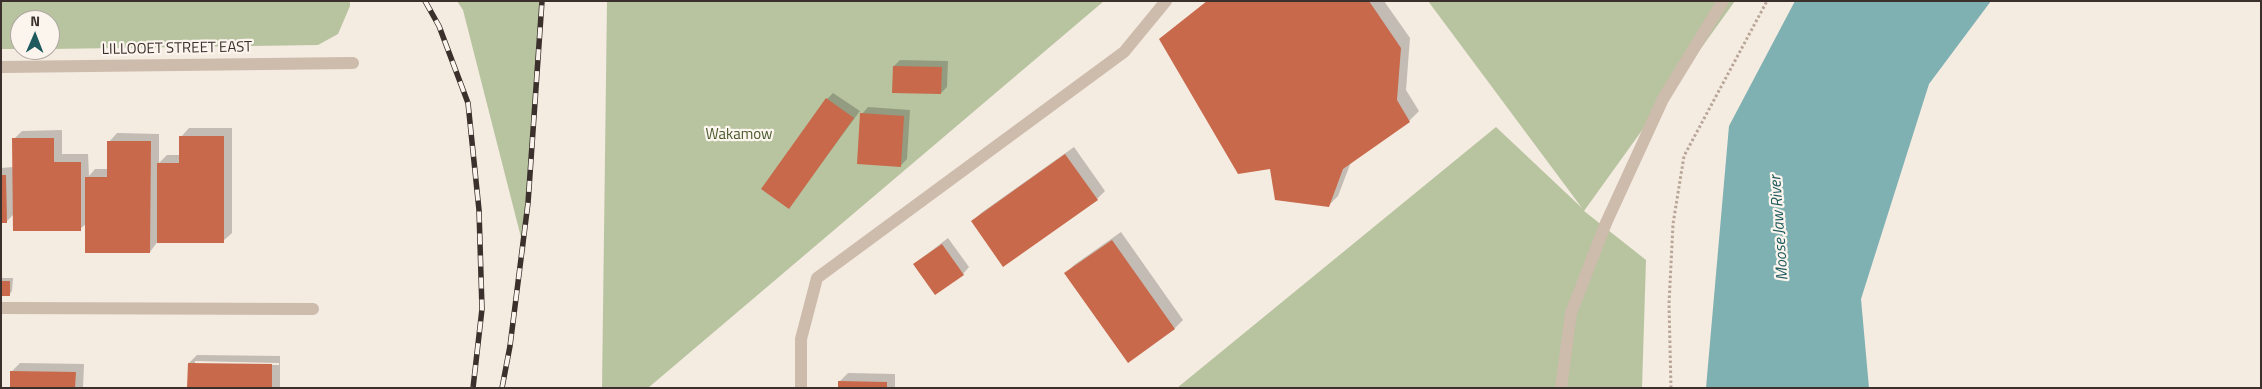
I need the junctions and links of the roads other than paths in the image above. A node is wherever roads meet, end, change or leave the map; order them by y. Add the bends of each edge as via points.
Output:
1 (1166, 1) edge
2 (1723, 1) edge
3 (353, 63) dead end
4 (1, 67) edge
5 (1, 308) edge
6 (313, 309) dead end
7 (801, 388) edge
8 (1561, 388) edge

1 - 7 street via 1124,52 817,278 801,339
2 - 8 street via 1663,99 1606,223 1571,313
3 - 4 street, LILLOOET STREET EAST
5 - 6 street

